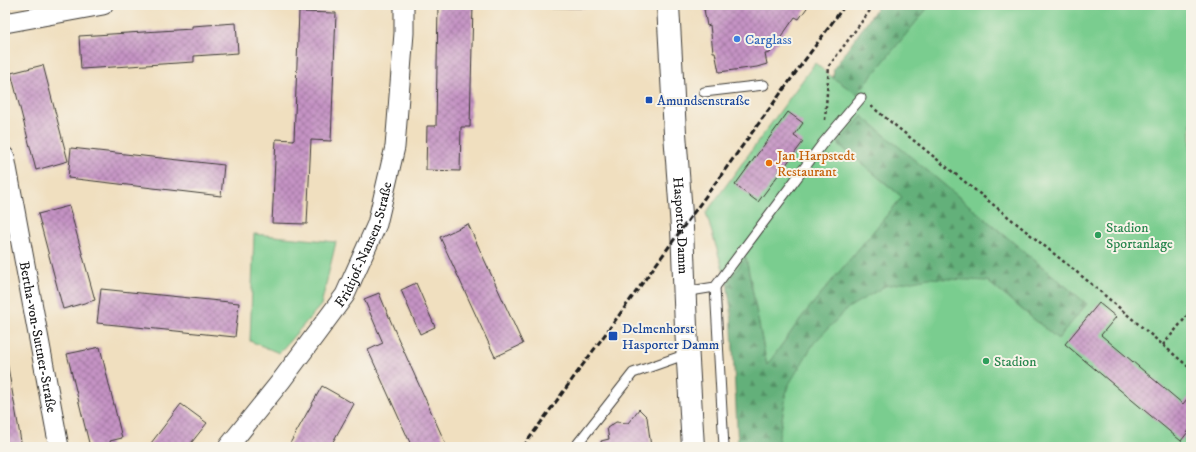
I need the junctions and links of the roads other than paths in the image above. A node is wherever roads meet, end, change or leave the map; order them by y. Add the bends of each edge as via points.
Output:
1 (103, 5) edge
2 (404, 5) edge
3 (668, 5) edge
4 (5, 23) edge
5 (764, 84) dead end
6 (704, 92) dead end
7 (861, 98) road end
8 (5, 156) edge
9 (715, 286) junction
10 (684, 292) junction
11 (687, 354) junction
12 (59, 447) edge
13 (228, 447) edge
14 (575, 447) edge
15 (693, 447) edge
16 (724, 447) edge

1 - 4 street
2 - 13 street, Fridtjof-Nansen-Straße via 395,147 377,224 346,295
3 - 10 main road, Hasporter Damm
5 - 6 lane
7 - 9 lane via 823,143
8 - 12 street, Bertha-von-Suttner-Straße
9 - 10 lane
9 - 16 lane
10 - 11 main road, Hasporter Damm
11 - 14 lane via 633,373
11 - 15 main road, Hasporter Damm

